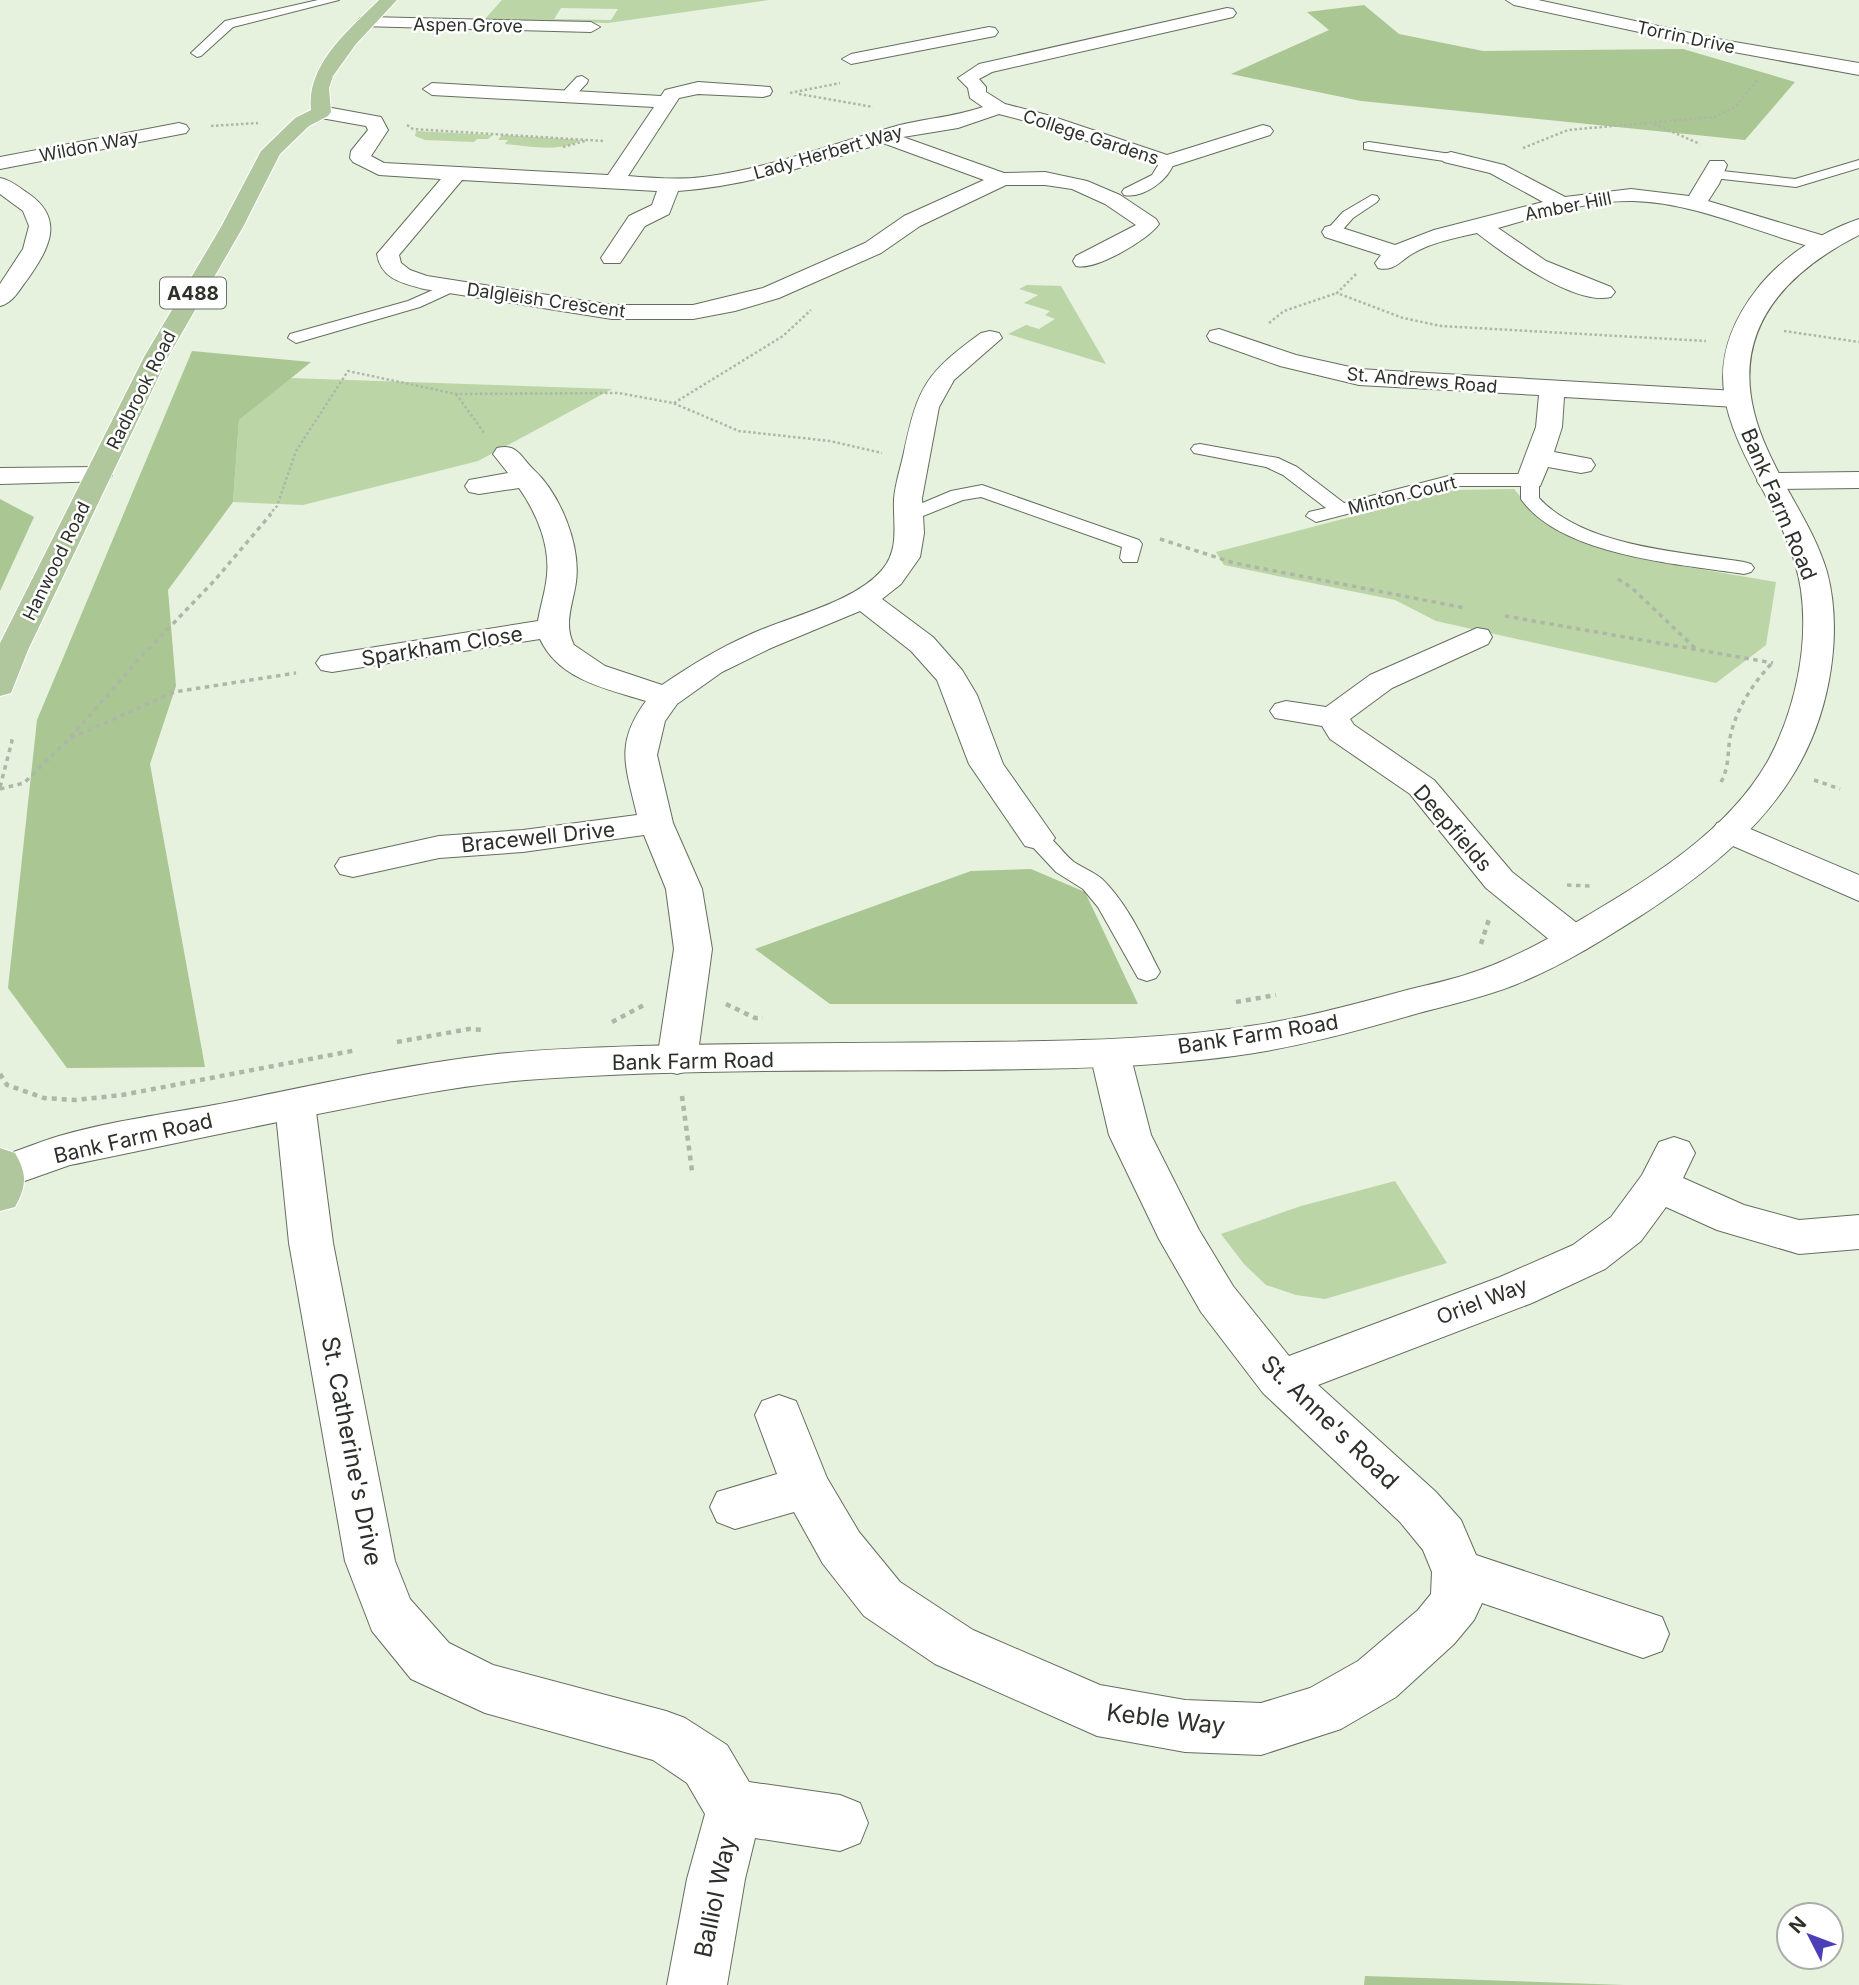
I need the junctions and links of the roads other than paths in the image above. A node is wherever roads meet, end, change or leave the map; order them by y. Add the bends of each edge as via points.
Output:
1 (333, 0) edge
2 (388, 0) edge
3 (1514, 0) edge
4 (1602, 0) edge
5 (1227, 13) dead end
6 (1576, 14) junction
7 (366, 22) junction
8 (591, 27) dead end
9 (989, 32) dead end
10 (933, 43) junction
11 (197, 53) dead end
12 (851, 59) dead end
13 (986, 68) junction
14 (1859, 69) edge
15 (582, 80) dead end
16 (432, 89) dead end
17 (763, 91) road end
18 (568, 96) junction
19 (666, 102) junction
20 (998, 108) junction
21 (311, 117) junction
22 (179, 129) road end
23 (1263, 131) dead end
24 (883, 136) junction
25 (1369, 146) dead end
26 (1451, 158) joint
27 (1167, 162) junction
28 (0, 163) edge
29 (1859, 164) edge
30 (1715, 169) joint
31 (455, 175) junction
32 (1002, 179) junction
33 (614, 182) junction
34 (0, 184) edge
35 (670, 185) junction
36 (1129, 192) dead end
37 (1373, 199) dead end
38 (1564, 205) junction
39 (1694, 205) junction
40 (1481, 225) junction
41 (1859, 226) edge
42 (1333, 232) joint
43 (1823, 243) junction
44 (612, 258) dead end
45 (1084, 261) dead end
46 (451, 287) junction
47 (1603, 292) dead end
48 (0, 299) edge
49 (1219, 336) dead end
50 (1275, 336) road end
51 (296, 338) dead end
52 (990, 338) dead end
53 (1253, 350) junction
54 (1552, 390) junction
55 (1736, 399) junction
56 (1200, 449) dead end
57 (506, 454) road end
58 (1581, 465) dead end
59 (1535, 468) junction
60 (98, 475) junction
61 (0, 476) edge
62 (528, 478) junction
63 (1859, 480) edge
64 (1771, 481) junction
65 (479, 486) dead end
66 (1341, 510) junction
67 (908, 516) junction
68 (1316, 516) dead end
69 (1130, 558) dead end
70 (1744, 568) dead end
71 (863, 599) junction
72 (552, 628) junction
73 (1465, 629) road end
74 (332, 663) road end
75 (0, 686) edge
76 (666, 696) junction
77 (1286, 711) dead end
78 (1334, 718) junction
79 (656, 823) junction
80 (1729, 831) junction
81 (1037, 838) joint
82 (353, 866) dead end
83 (1859, 889) edge
84 (1574, 940) junction
85 (1147, 972) dead end
86 (1110, 1054) junction
87 (677, 1060) junction
88 (295, 1104) junction
89 (1, 1177) edge
90 (1859, 1232) edge
91 (1280, 1379) junction
92 (779, 1415) dead end
93 (806, 1487) junction
94 (735, 1507) dead end
95 (1458, 1572) junction
96 (1643, 1634) dead end
97 (734, 1810) junction
98 (840, 1823) dead end
99 (698, 1985) edge

1 - 11 lane via 229,24
2 - 7 main road
3 - 6 street, Torrin Drive
4 - 6 street
5 - 13 street
6 - 14 street, Torrin Drive
7 - 8 street, Aspen Grove via 569,31
7 - 21 main road via 326,71
9 - 10 street
10 - 12 street
10 - 13 street
13 - 20 street via 967,78 977,87 977,94
15 - 18 lane
16 - 18 street
17 - 19 street via 687,89 671,94
18 - 19 street
19 - 33 street
20 - 24 street, Lady Herbert Way
20 - 27 street, College Gardens
21 - 31 street, Lady Herbert Way via 374,121 378,131 361,151 360,158 367,164 399,172
21 - 60 main road, Radbrook Road / A488 via 271,151 156,357
22 - 28 street, Wildon Way
23 - 27 street, College Gardens
24 - 32 street
24 - 35 street, Lady Herbert Way via 776,169
25 - 26 lane
26 - 38 street via 1497,169
27 - 36 lane via 1158,177
29 - 30 lane via 1796,183
30 - 39 street
31 - 33 street, Lady Herbert Way
31 - 46 street, Dalgleish Crescent via 388,254 390,266 402,275
32 - 45 street via 1047,176 1066,180 1117,202 1148,224
32 - 46 street, Dalgleish Crescent via 912,221 873,248 735,304 692,312 612,312
33 - 35 street, Lady Herbert Way
34 - 48 street via 38,217 39,235 24,269
35 - 44 street via 661,209 637,221
37 - 42 lane via 1348,215
38 - 39 street, Amber Hill via 1634,195
38 - 40 street, Amber Hill
39 - 43 street, Amber Hill
40 - 42 street, Amber Hill via 1443,235 1391,258
40 - 47 street via 1542,271
41 - 43 street
43 - 55 street, Bank Farm Road via 1797,259 1759,303 1742,335 1734,372
46 - 51 lane via 414,304
49 - 53 street, St. Andrews Road
50 - 53 street
52 - 67 street via 957,362 926,407
53 - 54 street, St. Andrews Road via 1359,377
54 - 55 street, St. Andrews Road
54 - 59 street via 1549,427
55 - 64 street, Bank Farm Road via 1749,440
56 - 66 lane via 1271,462
57 - 62 street, Sparkham Close
58 - 59 street
59 - 66 lane, Minton Court via 1456,480
59 - 70 lane via 1530,499 1552,520 1655,554
60 - 61 street
60 - 75 main road, Hanwood Road / A488 via 12,650
62 - 65 street
62 - 72 street, Sparkham Close via 558,533 562,572
63 - 64 street
64 - 80 street, Bank Farm Road via 1810,566 1817,597 1812,685 1799,732 1774,778
66 - 68 lane, Minton Court
67 - 69 lane via 958,495 982,491 1132,544
67 - 71 street via 905,558 891,578
71 - 76 street via 711,665
71 - 81 street via 897,622 953,679 990,773
72 - 74 street, Sparkham Close
72 - 76 street, Sparkham Close via 561,650 585,669
73 - 78 street via 1346,703
76 - 79 street via 649,720 640,755
77 - 78 street
78 - 84 street, Deepfields via 1342,732 1422,787 1499,880
79 - 82 street, Bracewell Drive via 439,846 425,864
79 - 87 street via 684,889 693,949
80 - 83 street
80 - 84 street, Bank Farm Road via 1667,882
81 - 85 lane via 1107,901
84 - 86 street, Bank Farm Road via 1492,980 1349,1020 1233,1043
86 - 87 street, Bank Farm Road
86 - 91 street, St. Anne's Road via 1130,1135 1181,1239 1217,1299
87 - 88 street, Bank Farm Road via 453,1073
88 - 89 street, Bank Farm Road via 65,1150
88 - 97 street, St. Catherine's Drive via 311,1243 370,1561 390,1614 430,1661 485,1688 666,1737 707,1764
90 - 91 street, Oriel Way via 1799,1237 1732,1219 1666,1169 1626,1229 1589,1257 1516,1290
91 - 95 street, St. Anne's Road via 1419,1507 1443,1536
92 - 93 street, Keble Way
93 - 94 street
93 - 95 street, Keble Way via 841,1548 882,1599 954,1647 1097,1710 1185,1726 1261,1729 1322,1710 1377,1679 1457,1603
95 - 96 street
97 - 98 street
97 - 99 street, Balliol Way via 716,1879

